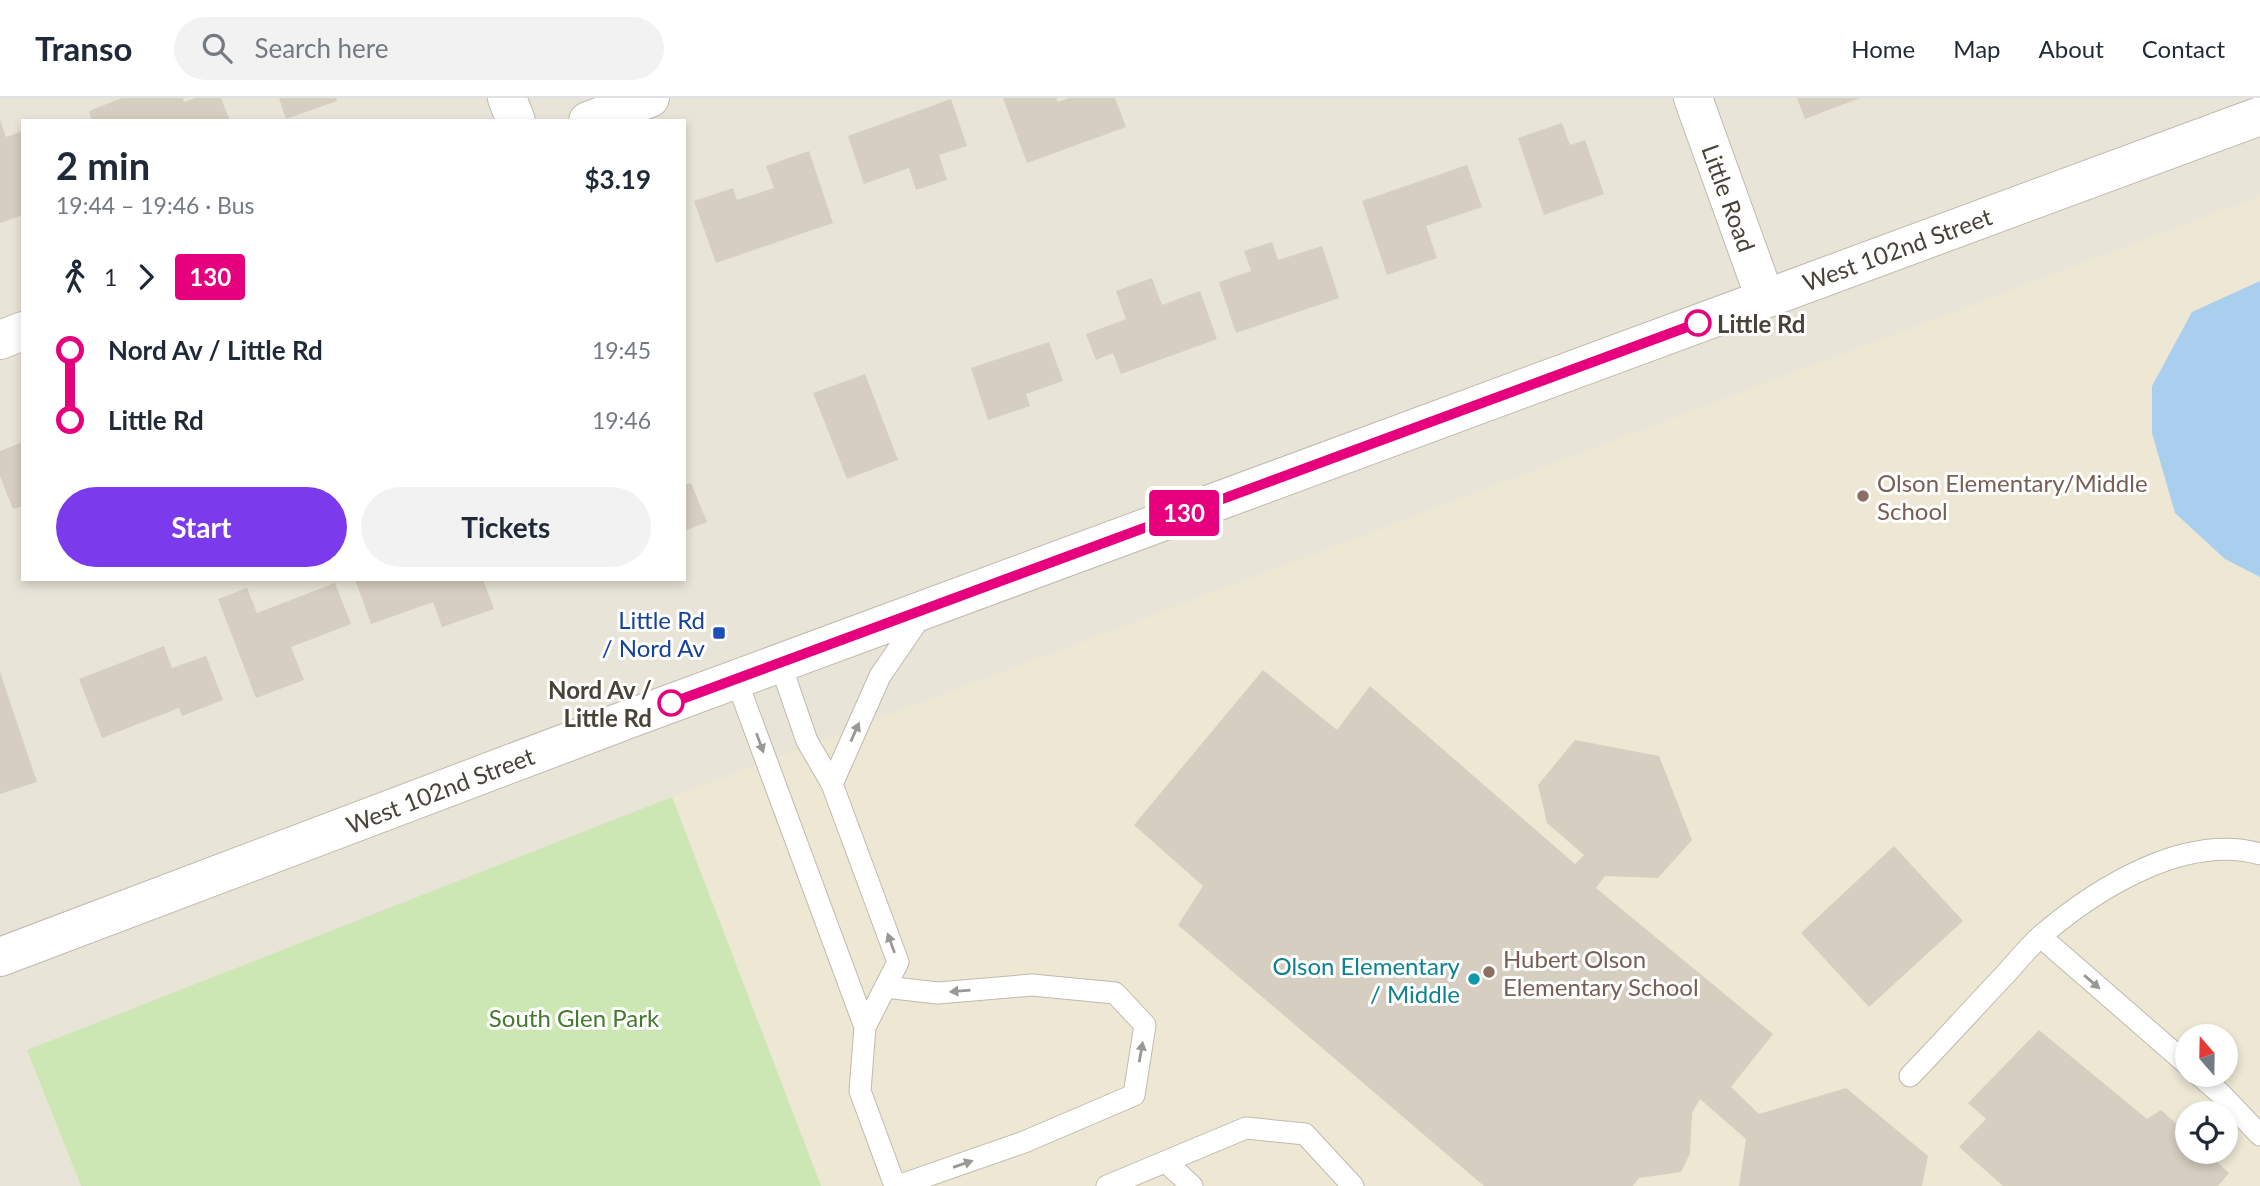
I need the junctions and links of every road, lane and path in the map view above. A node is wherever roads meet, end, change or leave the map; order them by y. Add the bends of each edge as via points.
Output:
1 (508, 98) edge
2 (650, 98) edge
3 (1693, 98) edge
4 (2260, 116) edge
5 (515, 119) edge
6 (593, 119) edge
7 (1765, 298) junction
8 (21, 332) edge
9 (0, 340) edge
10 (926, 609) junction
11 (780, 663) junction
12 (736, 679) junction
13 (832, 784) junction
14 (2260, 854) edge
15 (2040, 937) junction
16 (0, 957) edge
17 (885, 987) junction
18 (865, 1027) junction
19 (2175, 1054) edge
20 (1910, 1076) dead end
21 (2213, 1087) edge
22 (2260, 1135) edge
23 (1166, 1162) junction
24 (897, 1186) edge
25 (1107, 1186) edge
26 (1192, 1186) edge
27 (1353, 1186) edge

1 - 5 street
2 - 6 street
3 - 7 street, Little Road
4 - 7 street, West 102nd Street
7 - 10 street, West 102nd Street
8 - 9 street
10 - 11 street, West 102nd Street
13 -> 10 lane via 880,676
11 - 12 street, West 102nd Street
11 - 13 lane via 807,741
12 - 16 street, West 102nd Street
12 -> 18 lane
17 -> 13 lane via 898,962
14 - 15 lane via 2210,850 2167,859 2078,907
15 -> 19 lane
15 - 20 lane
17 - 18 lane
24 -> 17 lane via 1024,1142 1133,1095 1145,1026 1115,993 1032,985 938,993
18 - 24 lane via 860,1091
21 - 22 lane
23 - 25 lane
23 - 26 lane
23 - 27 lane via 1246,1128 1305,1134

